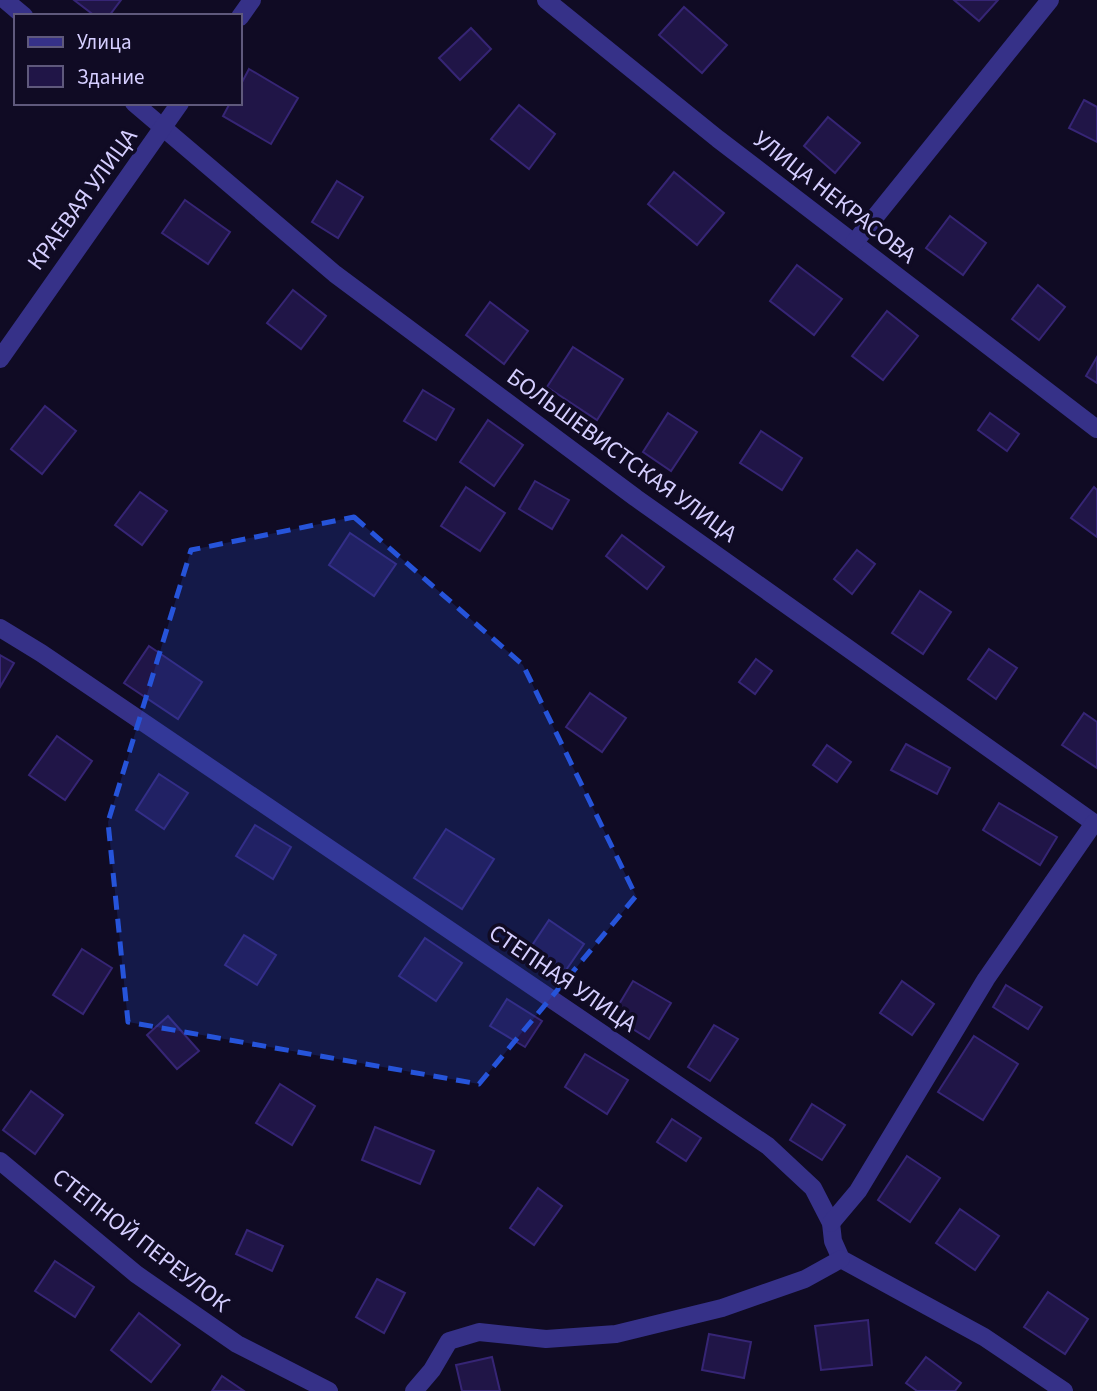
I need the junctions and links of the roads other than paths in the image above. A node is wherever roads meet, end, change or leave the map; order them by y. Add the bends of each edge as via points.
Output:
1 (5, 0) edge
2 (546, 0) edge
3 (1050, 0) edge
4 (22, 14) edge
5 (136, 105) edge
6 (179, 105) edge
7 (164, 127) junction
8 (854, 243) junction
9 (0, 359) edge
10 (1097, 429) edge
11 (0, 628) edge
12 (1095, 824) edge
13 (0, 1161) edge
14 (831, 1223) junction
15 (841, 1259) junction
16 (329, 1391) edge
17 (414, 1391) edge
18 (1064, 1391) edge

1 - 4 street
2 - 8 street, УЛИЦА НЕКРАСОВА
3 - 8 street
5 - 7 street, БОЛЬШЕВИСТСКАЯ УЛИЦА
6 - 7 street, КРАЕВАЯ УЛИЦА
7 - 9 street, КРАЕВАЯ УЛИЦА
7 - 12 street, БОЛЬШЕВИСТСКАЯ УЛИЦА via 346,282 636,498
8 - 10 street, УЛИЦА НЕКРАСОВА
11 - 14 street, СТЕПНАЯ УЛИЦА via 768,1146 813,1188
12 - 14 street via 986,979 858,1191
13 - 16 street, СТЕПНОЙ ПЕРЕУЛОК via 136,1273 203,1321 237,1344
14 - 15 street, СТЕПНАЯ УЛИЦА
15 - 17 street via 805,1279 722,1308 616,1334 546,1339 478,1332 449,1341
15 - 18 street via 984,1337

